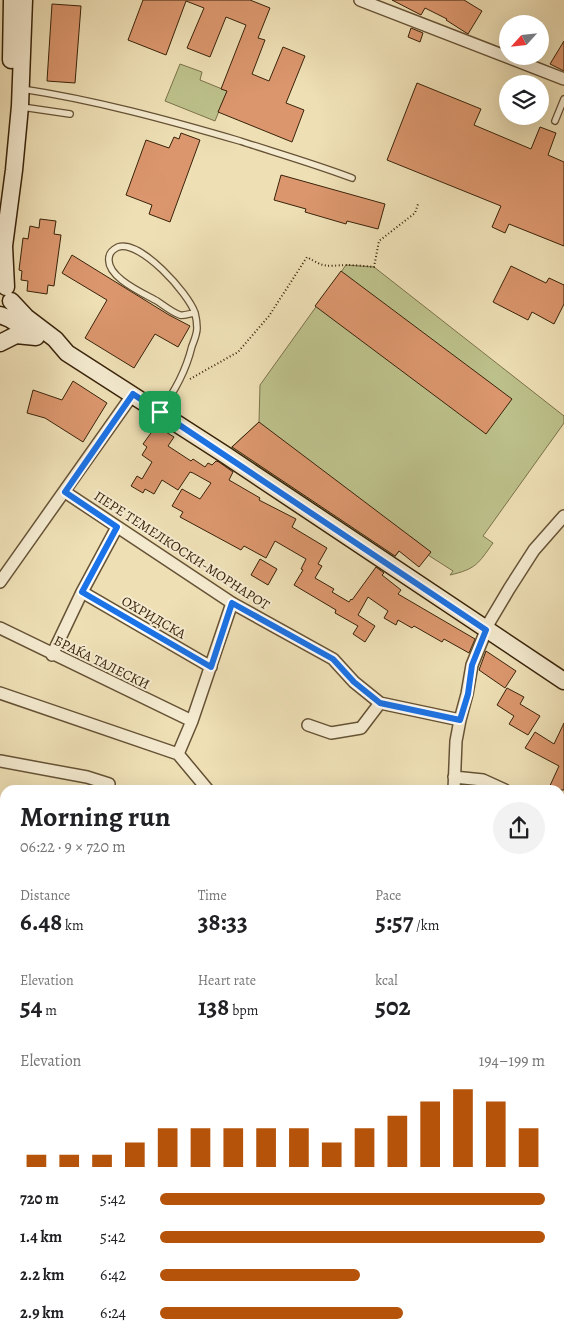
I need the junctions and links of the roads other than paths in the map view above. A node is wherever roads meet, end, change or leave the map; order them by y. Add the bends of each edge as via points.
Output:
1 (360, 0) edge
2 (12, 5) edge
3 (564, 79) edge
4 (21, 89) junction
5 (564, 98) edge
6 (20, 106) junction
7 (70, 114) dead end
8 (555, 121) dead end
9 (352, 178) dead end
10 (0, 205) edge
11 (6, 290) edge
12 (195, 312) junction
13 (0, 315) edge
14 (37, 337) junction
15 (0, 343) edge
16 (68, 353) junction
17 (133, 394) junction
18 (160, 412) junction
19 (65, 492) junction
20 (564, 516) edge
21 (117, 527) junction
22 (0, 582) edge
23 (82, 592) junction
24 (232, 603) junction
25 (0, 628) edge
26 (486, 630) junction
27 (52, 655) junction
28 (211, 667) junction
29 (564, 681) edge
30 (0, 692) edge
31 (380, 703) junction
32 (460, 720) junction
33 (192, 721) junction
34 (308, 725) dead end
35 (178, 754) junction
36 (0, 761) edge
37 (454, 777) junction
38 (109, 784) dead end
39 (204, 785) edge
40 (454, 785) edge
41 (494, 785) edge

1 - 3 street
2 - 4 street
2 - 10 street via 10,88
4 - 6 street
4 - 9 lane via 70,96 168,120
5 - 8 lane
6 - 7 lane
6 - 11 street via 4,246
11 - 13 street via 7,310
11 - 16 street via 26,317
12 - 12 lane via 166,272 150,257 120,246 113,250 109,264 113,273 126,283 180,315
12 - 18 lane via 197,329 188,365
13 - 14 street
14 - 15 street via 16,336
14 - 16 street
16 - 17 street
17 - 18 street
17 - 19 street
18 - 26 street
19 - 21 street, ПЕРЕ ТЕМЕЛКОСКИ-МОРНАРОТ
19 - 22 street
20 - 26 street via 534,550
21 - 23 street
21 - 24 street, ПЕРЕ ТЕМЕЛКОСКИ-МОРНАРОТ
23 - 27 street
23 - 28 street, ОХРИДСКА
24 - 28 street
24 - 31 street, ПЕРЕ ТЕМЕЛКОСКИ-МОРНАРОТ via 333,659
25 - 27 street, БРАЌА ТАЛЕСКИ
26 - 29 street
26 - 32 street via 472,665
27 - 33 street, БРАЌА ТАЛЕСКИ
28 - 33 street
30 - 35 street
31 - 32 street, ПЕРЕ ТЕМЕЛКОСКИ-МОРНАРОТ
31 - 34 street via 361,728 332,732
32 - 37 street
33 - 35 street
35 - 39 street
36 - 38 street
37 - 40 street
37 - 41 street via 483,780

